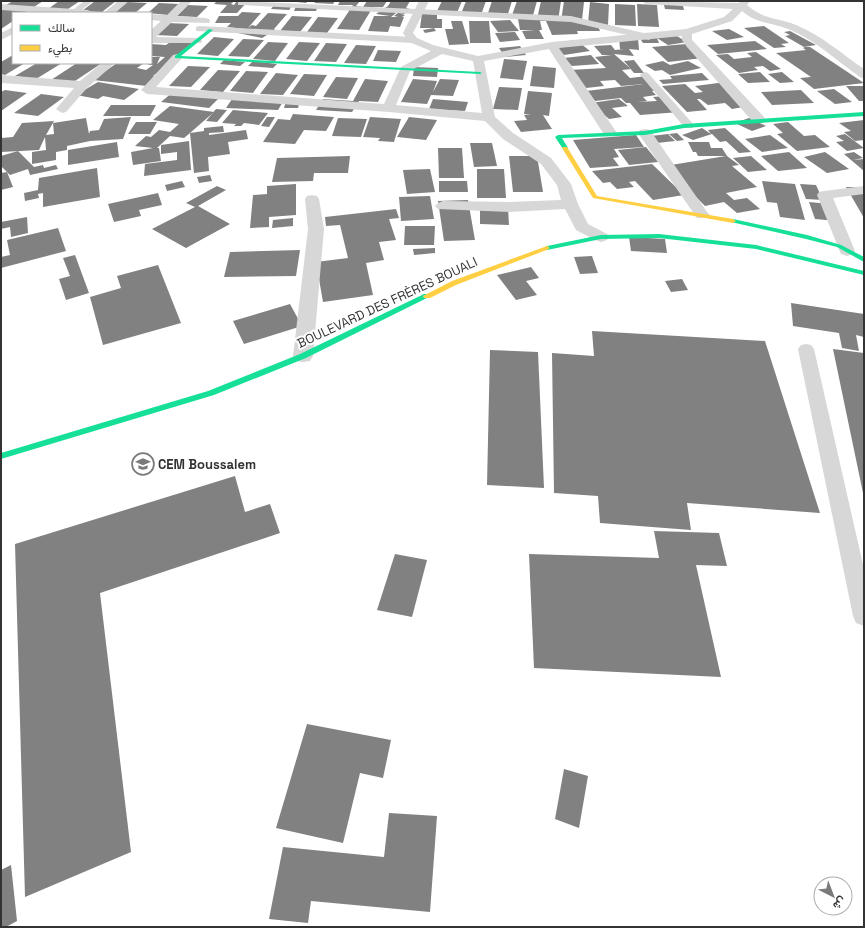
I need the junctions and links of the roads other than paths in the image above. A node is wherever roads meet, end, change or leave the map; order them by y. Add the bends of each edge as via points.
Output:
1 (52, 1) edge
2 (89, 1) edge
3 (124, 1) edge
4 (424, 1) edge
5 (646, 1) edge
6 (649, 1) edge
7 (186, 2) edge
8 (242, 3) dead end
9 (743, 4) edge
10 (151, 6) dead end
11 (1, 7) edge
12 (38, 11) edge
13 (56, 12) edge
14 (75, 12) edge
15 (110, 12) edge
16 (143, 12) edge
17 (419, 12) junction
18 (152, 18) edge
19 (167, 19) junction
20 (206, 23) junction
21 (12, 31) edge
22 (687, 32) junction
23 (152, 35) edge
24 (1, 37) edge
25 (649, 37) junction
26 (152, 40) edge
27 (412, 40) junction
28 (197, 41) junction
29 (552, 45) junction
30 (439, 51) junction
31 (177, 57) junction
32 (478, 59) junction
33 (108, 64) edge
34 (405, 69) junction
35 (480, 73) junction
36 (645, 75) dead end
37 (864, 75) edge
38 (1, 79) edge
39 (83, 85) junction
40 (389, 108) junction
41 (62, 109) dead end
42 (864, 114) edge
43 (489, 118) junction
44 (759, 120) junction
45 (689, 126) junction
46 (645, 133) junction
47 (610, 134) junction
48 (864, 190) edge
49 (312, 198) dead end
50 (570, 204) junction
51 (443, 206) dead end
52 (702, 215) junction
53 (601, 237) junction
54 (847, 251) junction
55 (864, 260) edge
56 (864, 273) edge
57 (806, 349) dead end
58 (302, 356) junction
59 (1, 456) edge
60 (864, 616) edge

1 - 12 street
2 - 14 lane
3 - 15 street
4 - 17 street
5 - 6 street
6 - 9 street
7 - 19 street
8 - 17 lane
9 - 22 street via 728,19
9 - 37 street via 755,17 792,27 816,40
10 - 16 street
11 - 12 street
12 - 13 street
17 - 25 lane via 571,19
17 - 27 street via 408,33
18 - 19 street
19 - 20 street
19 - 23 street
20 - 27 lane
20 - 28 street
21 - 24 street
22 - 25 street
22 - 44 street via 687,40 691,45
25 - 29 street
26 - 28 street
27 - 30 street
28 - 31 street
29 - 32 street
29 - 47 street
30 - 32 street
30 - 34 street
31 - 34 street
31 - 40 street via 147,90
32 - 35 street
33 - 39 street
34 - 35 street
34 - 40 street
35 - 43 street
36 - 45 lane
38 - 39 street
39 - 41 street
40 - 43 street
42 - 44 street
43 - 50 street via 508,136 546,161 564,184
44 - 45 street
45 - 46 street
46 - 47 street
46 - 52 street
47 - 52 street via 558,137 595,197
48 - 54 street via 824,195
49 - 58 street via 316,229
50 - 51 street via 509,207
50 - 53 street via 582,227
52 - 54 street via 807,237 839,246
53 - 56 street, BOULEVARD DES FRÈRES BOUALI via 659,236 756,247
53 - 58 street, BOULEVARD DES FRÈRES BOUALI via 547,248 454,283
54 - 55 street
57 - 60 lane
58 - 59 street, BOULEVARD DES FRÈRES BOUALI via 211,393

